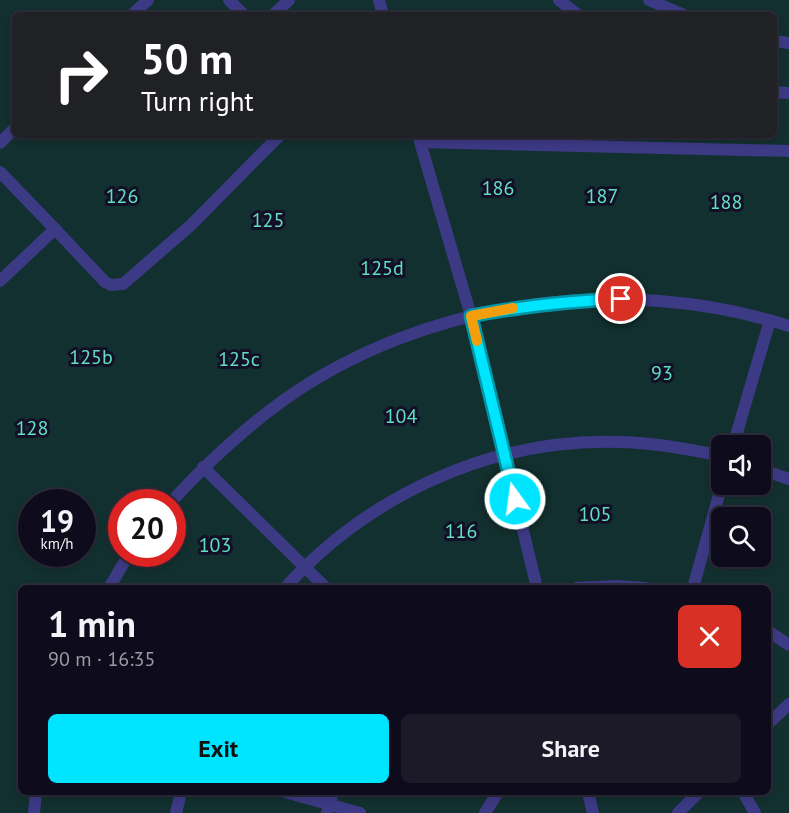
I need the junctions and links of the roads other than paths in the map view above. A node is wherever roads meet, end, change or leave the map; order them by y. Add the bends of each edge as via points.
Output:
1 (148, 0) edge
2 (229, 0) edge
3 (289, 0) edge
4 (559, 0) edge
5 (649, 0) edge
6 (135, 12) edge
7 (241, 12) edge
8 (276, 12) edge
9 (574, 12) edge
10 (677, 12) edge
11 (12, 131) edge
12 (277, 138) edge
13 (419, 138) edge
14 (0, 143) edge
15 (789, 151) edge
16 (0, 172) edge
17 (54, 229) junction
18 (0, 281) edge
19 (471, 316) junction
20 (770, 320) junction
21 (789, 326) edge
22 (736, 435) edge
23 (711, 454) edge
24 (504, 455) junction
25 (203, 467) junction
26 (771, 473) edge
27 (789, 479) edge
28 (183, 489) edge
29 (719, 495) edge
30 (121, 567) edge
31 (304, 567) junction
32 (111, 585) edge
33 (288, 585) edge
34 (323, 585) edge
35 (536, 585) edge
36 (694, 585) edge
37 (771, 633) edge
38 (789, 645) edge
39 (789, 704) edge
40 (771, 721) edge
41 (36, 795) edge
42 (180, 795) edge
43 (293, 795) edge
44 (496, 795) edge
45 (589, 795) edge
46 (696, 795) edge
47 (745, 795) edge
48 (328, 809) edge
49 (34, 813) edge
50 (176, 813) edge
51 (360, 813) edge
52 (485, 813) edge
53 (593, 813) edge
54 (678, 813) edge
55 (755, 813) edge

1 - 6 lane
2 - 7 lane
3 - 8 lane
4 - 9 lane
5 - 10 lane
11 - 14 lane
12 - 17 lane via 191,225 123,284 105,282
13 - 15 lane
13 - 19 lane
16 - 17 lane
17 - 18 lane
19 - 20 lane via 571,300 621,299 721,308
19 - 24 lane
19 - 25 lane via 373,350 327,374 283,401
20 - 21 lane
20 - 22 lane
23 - 24 lane via 621,442 562,445
24 - 31 lane via 460,468 407,492 339,536
24 - 35 lane
25 - 28 lane
25 - 31 lane
26 - 27 lane
29 - 36 lane
30 - 32 lane
31 - 33 lane
31 - 34 lane
37 - 38 lane
39 - 40 lane
41 - 49 lane
42 - 50 lane
43 - 48 lane
44 - 52 lane
45 - 53 lane
46 - 54 lane
47 - 55 lane
48 - 51 lane

